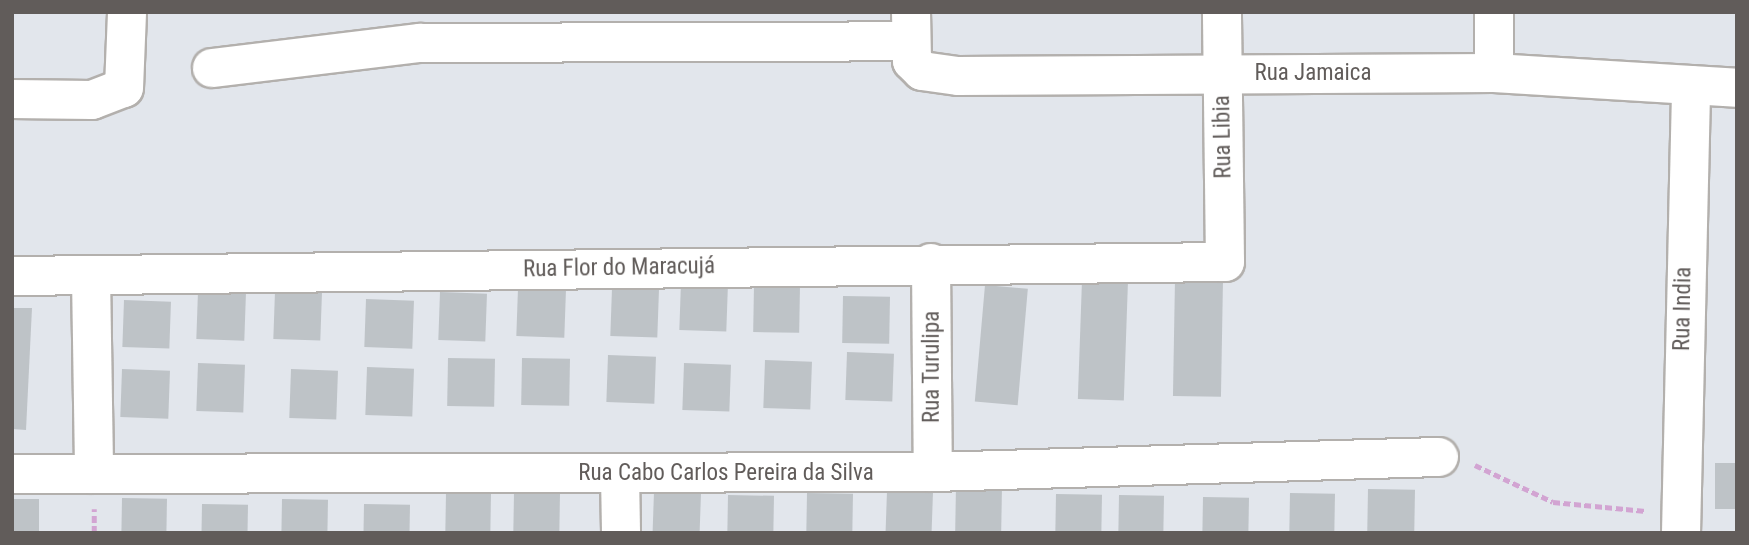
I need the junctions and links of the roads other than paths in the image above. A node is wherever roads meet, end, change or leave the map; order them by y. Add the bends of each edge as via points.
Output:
1 (127, 12) edge
2 (1222, 12) edge
3 (1494, 12) edge
4 (420, 27) edge
5 (911, 27) edge
6 (212, 68) dead end
7 (1494, 73) junction
8 (1222, 74) junction
9 (1691, 85) junction
10 (1737, 88) edge
11 (12, 99) edge
12 (1225, 262) joint
13 (931, 263) junction
14 (12, 276) edge
15 (91, 276) junction
16 (1439, 457) road end
17 (933, 472) junction
18 (12, 474) edge
19 (94, 474) junction
20 (620, 474) junction
21 (1681, 524) edge
22 (621, 533) edge

1 - 11 street via 124,88 92,100
2 - 8 street, Rua Libia
3 - 7 street
4 - 5 street
4 - 6 street
5 - 8 street, Rua Jamaica via 912,61 922,71 958,76
7 - 8 street, Rua Jamaica
7 - 9 street, Rua Jamaica
8 - 12 street, Rua Libia
9 - 10 street, Rua Jamaica
9 - 21 street, Rua India via 1681,301
12 - 13 street, Rua Flor do Maracujá
13 - 15 street, Rua Flor do Maracujá
13 - 17 street, Rua Turulipa
14 - 15 street, Rua Flor do Maracujá
15 - 19 street
16 - 17 street, Rua Cabo Carlos Pereira da Silva
17 - 20 street, Rua Cabo Carlos Pereira da Silva
18 - 19 street, Rua Cabo Carlos Pereira da Silva
19 - 20 street, Rua Cabo Carlos Pereira da Silva
20 - 22 street

